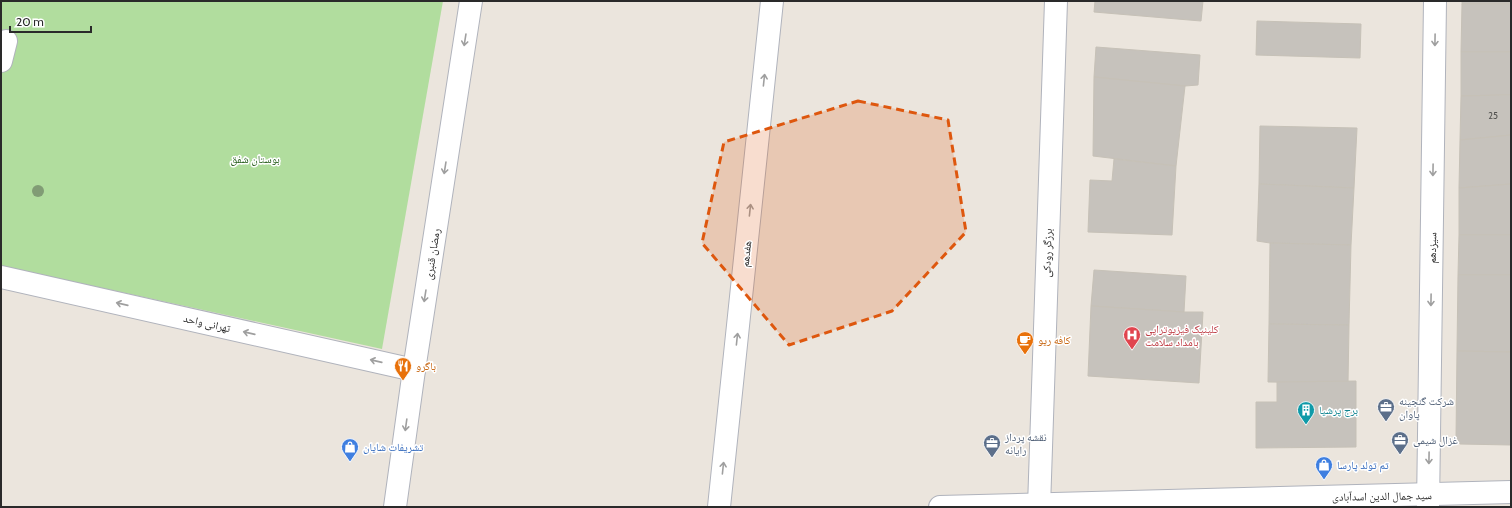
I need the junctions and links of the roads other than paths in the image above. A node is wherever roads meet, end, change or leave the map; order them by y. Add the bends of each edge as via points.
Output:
1 (471, 1) edge
2 (772, 1) edge
3 (1056, 1) edge
4 (1435, 1) edge
5 (1, 277) edge
6 (414, 370) junction
7 (1511, 492) edge
8 (1428, 501) edge
9 (1039, 506) edge
10 (396, 507) edge
11 (719, 507) edge
12 (940, 507) edge

1 -> 6 street, رمضان قنبری
11 -> 2 street, هفدهم
3 - 9 street, برزگر رودکی
4 -> 8 street, سیزدهم
6 -> 5 street, تهرانی واحد
6 -> 10 street, رمضان قنبری
7 - 8 street, سید جمال الدین اسدآبادی
8 - 9 street, سید جمال الدین اسدآبادی
9 - 12 street, سید جمال الدین اسدآبادی

